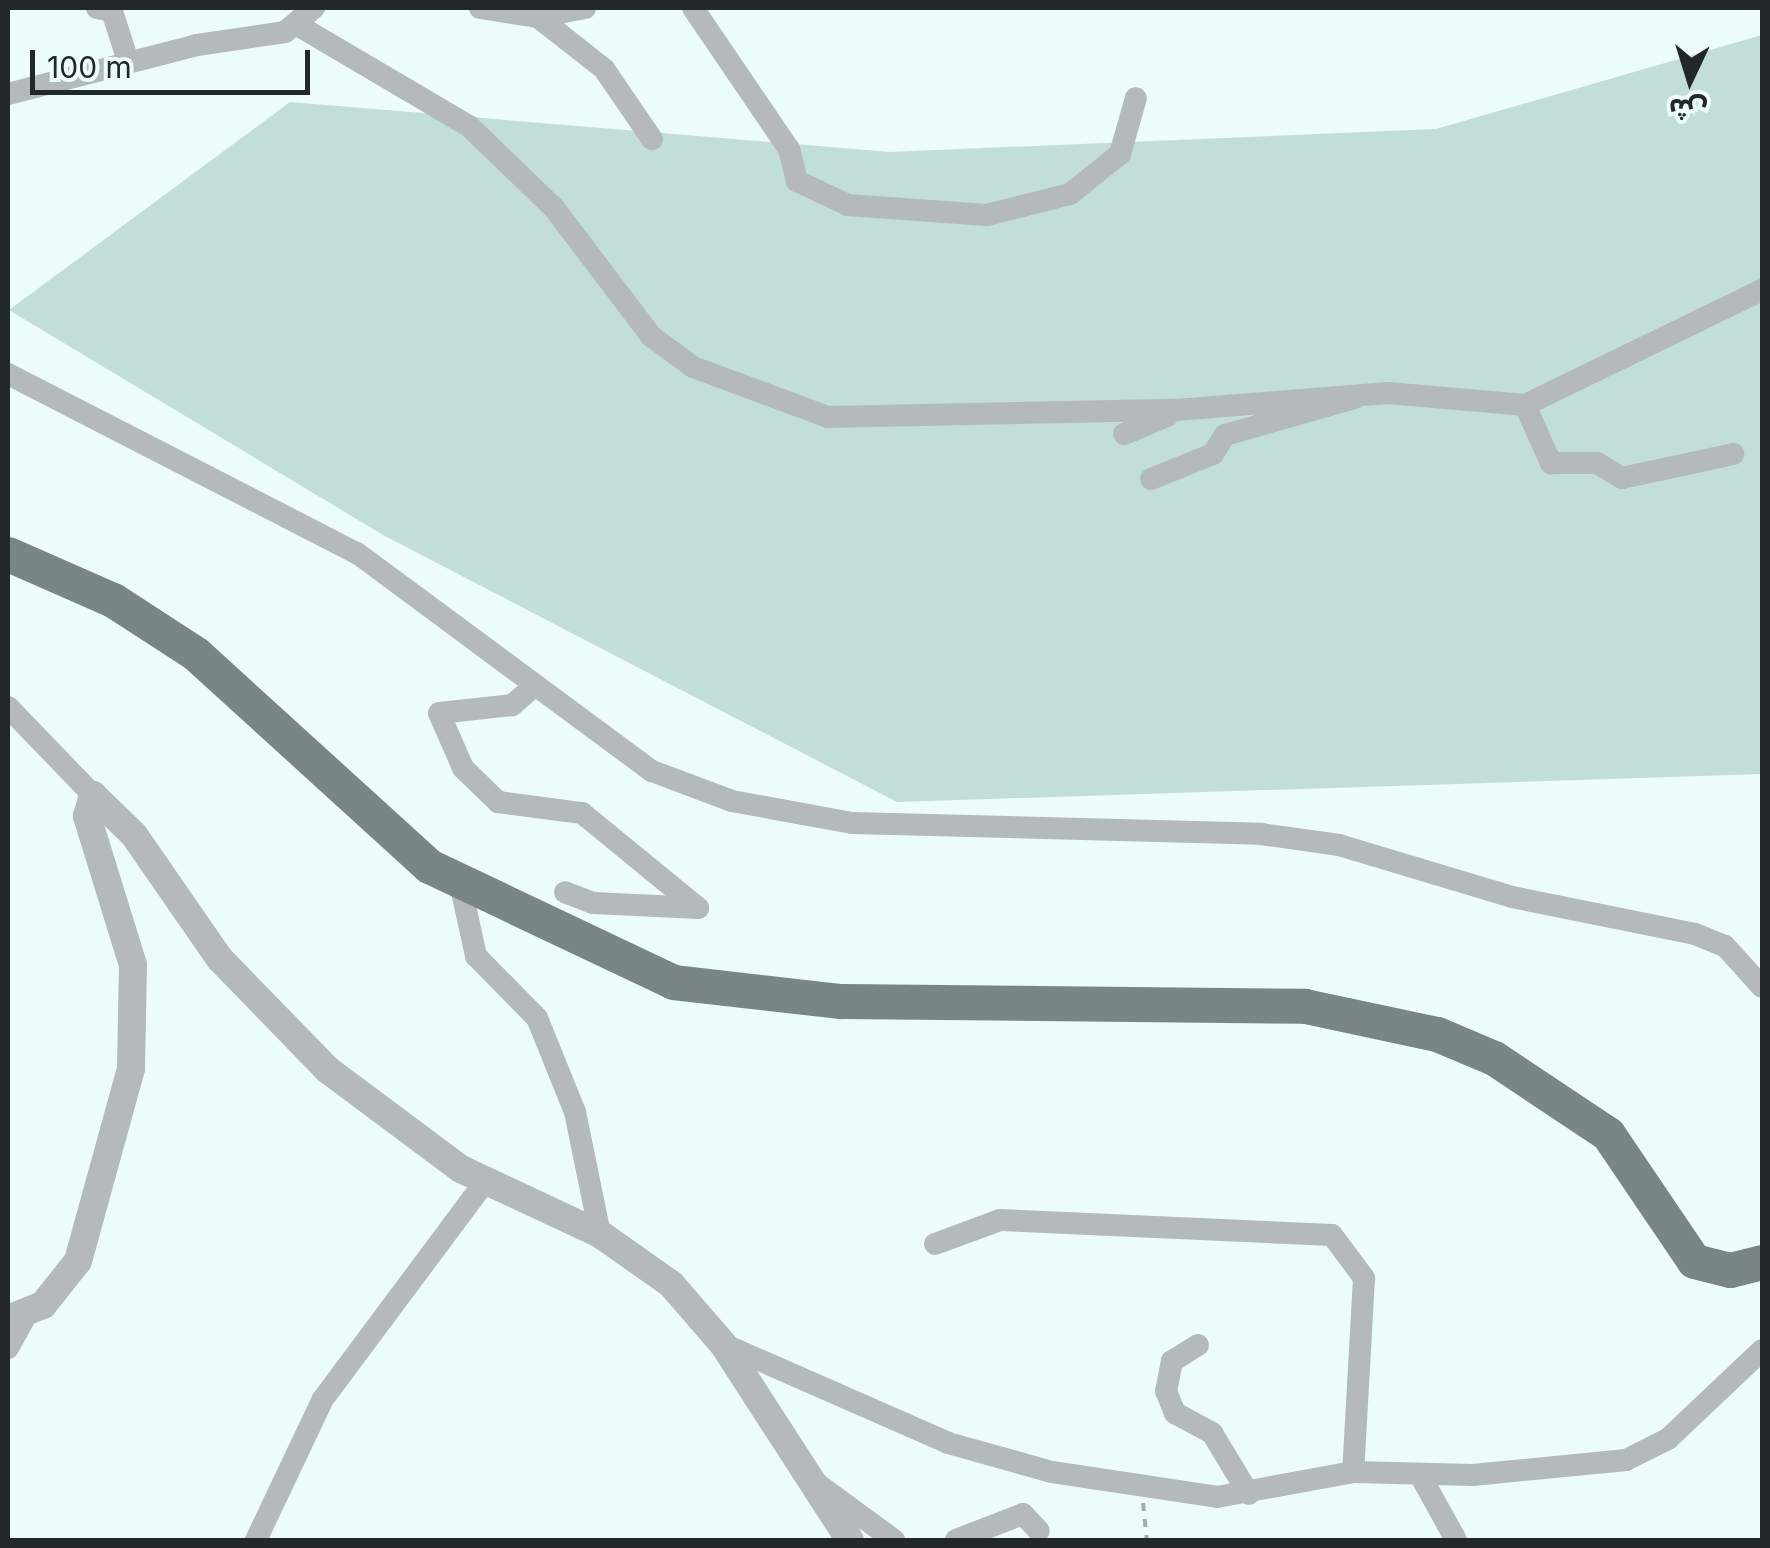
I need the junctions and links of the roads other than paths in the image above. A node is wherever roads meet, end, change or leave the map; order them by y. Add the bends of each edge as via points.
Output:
1 (97, 8) edge
2 (314, 8) edge
3 (480, 8) edge
4 (585, 8) edge
5 (694, 8) edge
6 (538, 17) junction
7 (299, 26) junction
8 (128, 61) junction
9 (8, 94) edge
10 (1136, 98) dead end
11 (652, 139) dead end
12 (1762, 290) edge
13 (8, 374) edge
14 (1388, 393) junction
15 (1525, 405) junction
16 (1184, 409) junction
17 (1124, 434) dead end
18 (1733, 454) dead end
19 (1150, 479) dead end
20 (8, 554) edge
21 (533, 687) junction
22 (8, 707) edge
23 (93, 795) junction
24 (460, 883) junction
25 (565, 892) dead end
26 (1762, 987) edge
27 (486, 1180) junction
28 (600, 1234) junction
29 (935, 1244) dead end
30 (1762, 1262) edge
31 (17, 1317) edge
32 (723, 1344) junction
33 (1198, 1345) dead end
34 (8, 1348) edge
35 (1762, 1350) edge
36 (1352, 1472) junction
37 (805, 1475) junction
38 (1420, 1476) junction
39 (1249, 1494) junction
40 (1039, 1530) dead end
41 (256, 1540) edge
42 (850, 1540) edge
43 (894, 1540) edge
44 (956, 1540) edge
45 (1456, 1540) edge

1 - 8 street via 112,11
2 - 7 street
3 - 6 street
4 - 6 street
5 - 10 street via 788,149 796,182 848,205 987,215 1070,194 1120,154
6 - 11 street via 604,69
7 - 8 street
7 - 16 street via 398,90 452,111 554,208 651,336 693,367 781,406 892,420
8 - 9 street
12 - 15 street
13 - 21 street via 357,553
14 - 15 street
14 - 16 street
14 - 19 street via 1225,435 1213,454
15 - 18 street via 1551,463 1597,463 1622,478
16 - 17 street
20 - 24 main road via 113,600 196,654 380,828
21 - 25 street via 512,705 439,713 463,768 498,802 582,812 698,908 593,903
21 - 26 street via 652,771 732,801 852,823 1246,834 1339,846 1512,897 1695,934 1724,946
22 - 23 street
23 - 27 street via 297,1041 402,1128
23 - 31 street via 87,816 133,965 132,1068 78,1261
24 - 28 street via 476,956 537,1018 575,1112
24 - 30 main road via 647,972 708,989 841,1001 1305,1006 1437,1034 1528,1078 1608,1134 1694,1261 1730,1270
27 - 28 street
27 - 41 street via 323,1399
28 - 32 street via 648,1264
29 - 36 street via 1000,1220 1332,1235 1364,1278
31 - 34 street
32 - 37 street
32 - 39 street via 948,1443 1144,1489
33 - 39 street via 1172,1361 1166,1392 1175,1413 1212,1433
35 - 38 street via 1668,1439 1626,1460
36 - 38 street
36 - 39 street
37 - 42 street
37 - 43 street
38 - 45 street
40 - 44 street via 1023,1514

